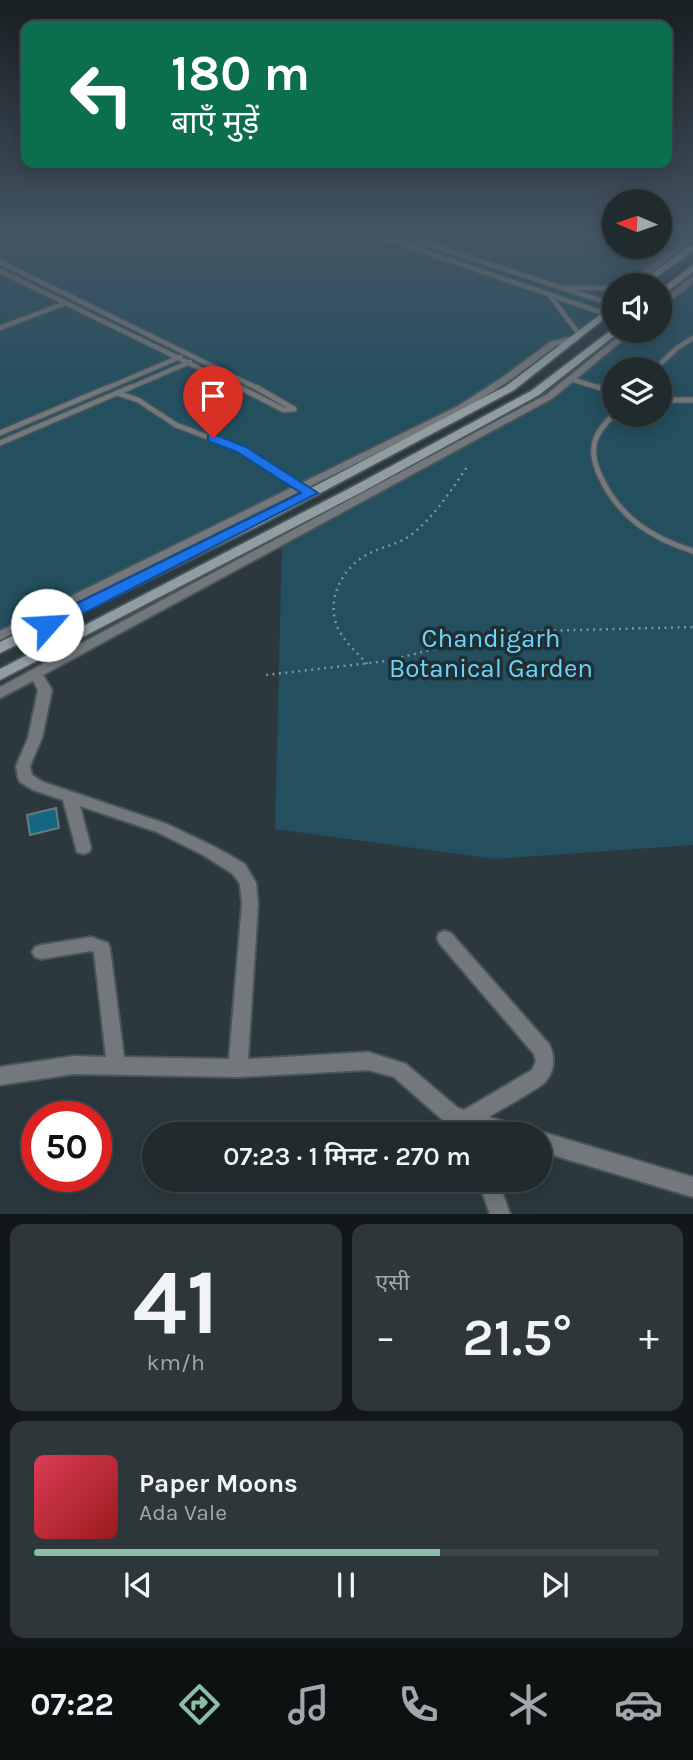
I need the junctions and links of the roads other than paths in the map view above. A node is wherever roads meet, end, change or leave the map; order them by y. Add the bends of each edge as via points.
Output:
1 (32, 288) edge
2 (51, 288) edge
3 (529, 288) edge
4 (563, 288) joint
5 (602, 288) edge
6 (550, 295) junction
7 (82, 303) junction
8 (63, 304) junction
9 (602, 306) edge
10 (70, 307) junction
11 (602, 308) edge
12 (602, 317) edge
13 (0, 328) edge
14 (577, 337) junction
15 (693, 338) edge
16 (602, 341) edge
17 (615, 343) edge
18 (180, 357) junction
19 (668, 357) edge
20 (190, 362) junction
21 (571, 379) junction
22 (602, 388) edge
23 (117, 393) junction
24 (672, 400) edge
25 (693, 400) edge
26 (604, 427) edge
27 (0, 433) edge
28 (0, 443) edge
29 (307, 490) junction
30 (693, 551) edge
31 (0, 636) edge
32 (0, 648) edge
33 (36, 674) junction
34 (0, 675) edge
35 (0, 693) edge
36 (70, 797) junction
37 (83, 848) dead end
38 (444, 938) dead end
39 (41, 952) dead end
40 (116, 1065) junction
41 (238, 1068) junction
42 (0, 1076) edge
43 (460, 1122) edge
44 (463, 1122) edge
45 (552, 1145) edge
46 (690, 1182) edge
47 (494, 1192) edge
48 (500, 1214) edge

1 - 8 lane
2 - 7 lane
3 - 6 lane
4 - 5 lane
4 - 9 lane
6 - 11 lane
6 - 14 lane
7 - 10 lane
7 - 20 lane via 294,409 284,410
8 - 10 lane
8 - 13 lane
10 - 18 lane
12 - 14 main road
14 - 29 main road via 510,388
15 - 19 lane
16 - 34 main road via 515,404
17 - 21 street
18 - 20 lane
18 - 27 lane
20 - 23 lane
21 - 22 lane
21 - 33 street via 541,401
23 - 28 lane
23 - 29 lane via 138,400 176,425 242,450
24 - 25 lane
26 - 30 lane via 596,437 593,461 610,500 638,527
29 - 31 street
29 - 32 main road
33 - 35 street
33 - 36 street via 45,690 35,738 23,766 25,778
36 - 37 street
36 - 41 street via 162,828 239,869 248,883
38 - 44 street via 543,1050 545,1061 539,1076
39 - 40 street via 91,944 102,947
40 - 41 street
40 - 42 street via 74,1065
41 - 43 street via 384,1064 400,1070
45 - 46 street
47 - 48 street

